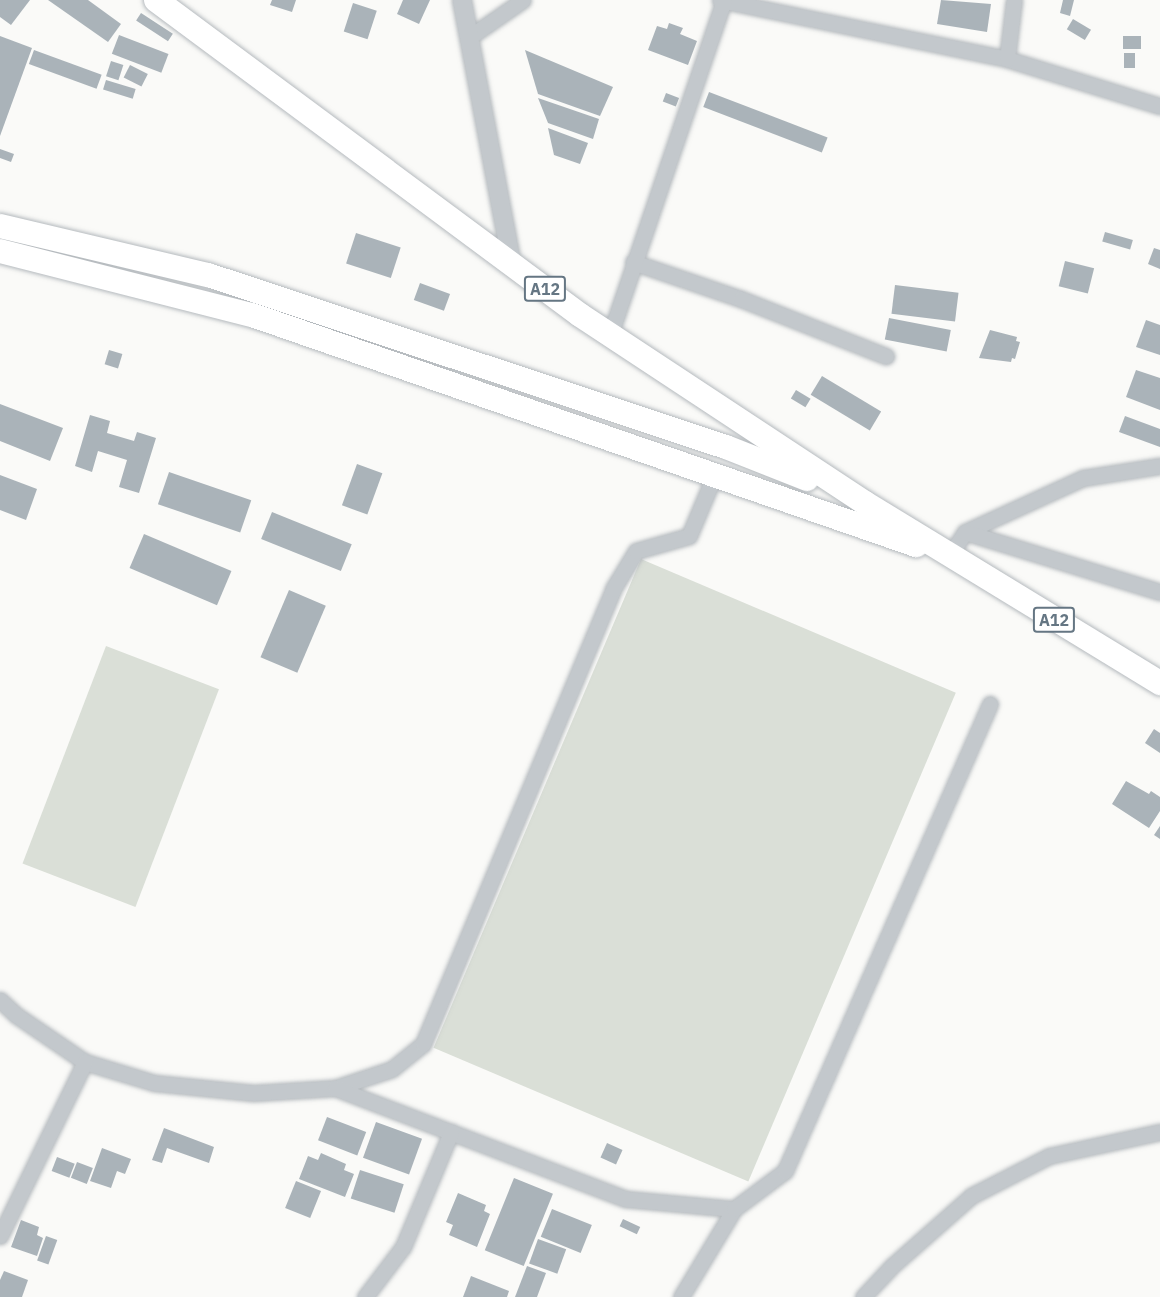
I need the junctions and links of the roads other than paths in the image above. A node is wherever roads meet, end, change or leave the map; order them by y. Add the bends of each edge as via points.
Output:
1 (156, 0) edge
2 (462, 0) edge
3 (523, 0) edge
4 (722, 0) edge
5 (1014, 0) edge
6 (471, 36) junction
7 (1007, 59) junction
8 (1160, 106) edge
9 (0, 225) edge
10 (0, 251) edge
11 (633, 262) junction
12 (512, 265) junction
13 (610, 335) junction
14 (886, 356) dead end
15 (733, 417) junction
16 (726, 447) junction
17 (1160, 466) edge
18 (714, 474) junction
19 (865, 503) junction
20 (965, 532) junction
21 (950, 555) junction
22 (1160, 592) edge
23 (1160, 683) edge
24 (990, 704) dead end
25 (0, 1000) edge
26 (85, 1062) junction
27 (335, 1089) junction
28 (451, 1132) junction
29 (1160, 1132) edge
30 (734, 1209) junction
31 (0, 1236) edge
32 (365, 1297) edge
33 (681, 1297) edge
34 (863, 1297) edge

1 - 12 main road, A12
2 - 6 street
3 - 6 street
4 - 7 street
4 - 11 street
5 - 7 street
6 - 12 street
7 - 8 street
9 - 16 main road via 208,276
10 - 18 main road via 252,315
11 - 13 street
11 - 14 street
12 - 13 main road, A12
13 - 15 main road, A12
15 - 16 main road via 734,427
15 - 19 main road, A12
16 - 18 main road
16 - 19 main road
17 - 20 street via 1083,478
18 - 21 main road via 859,527
18 - 27 street via 689,537 636,551 613,589 423,1044 392,1069
19 - 21 main road, A12
20 - 21 street
20 - 22 street
21 - 23 main road, A12
24 - 30 street via 785,1171
25 - 26 street
26 - 27 street via 165,1084 254,1093
26 - 31 street
27 - 28 street
28 - 30 street via 627,1199
28 - 32 street via 403,1246
29 - 34 street via 1048,1156 971,1196
30 - 33 street

